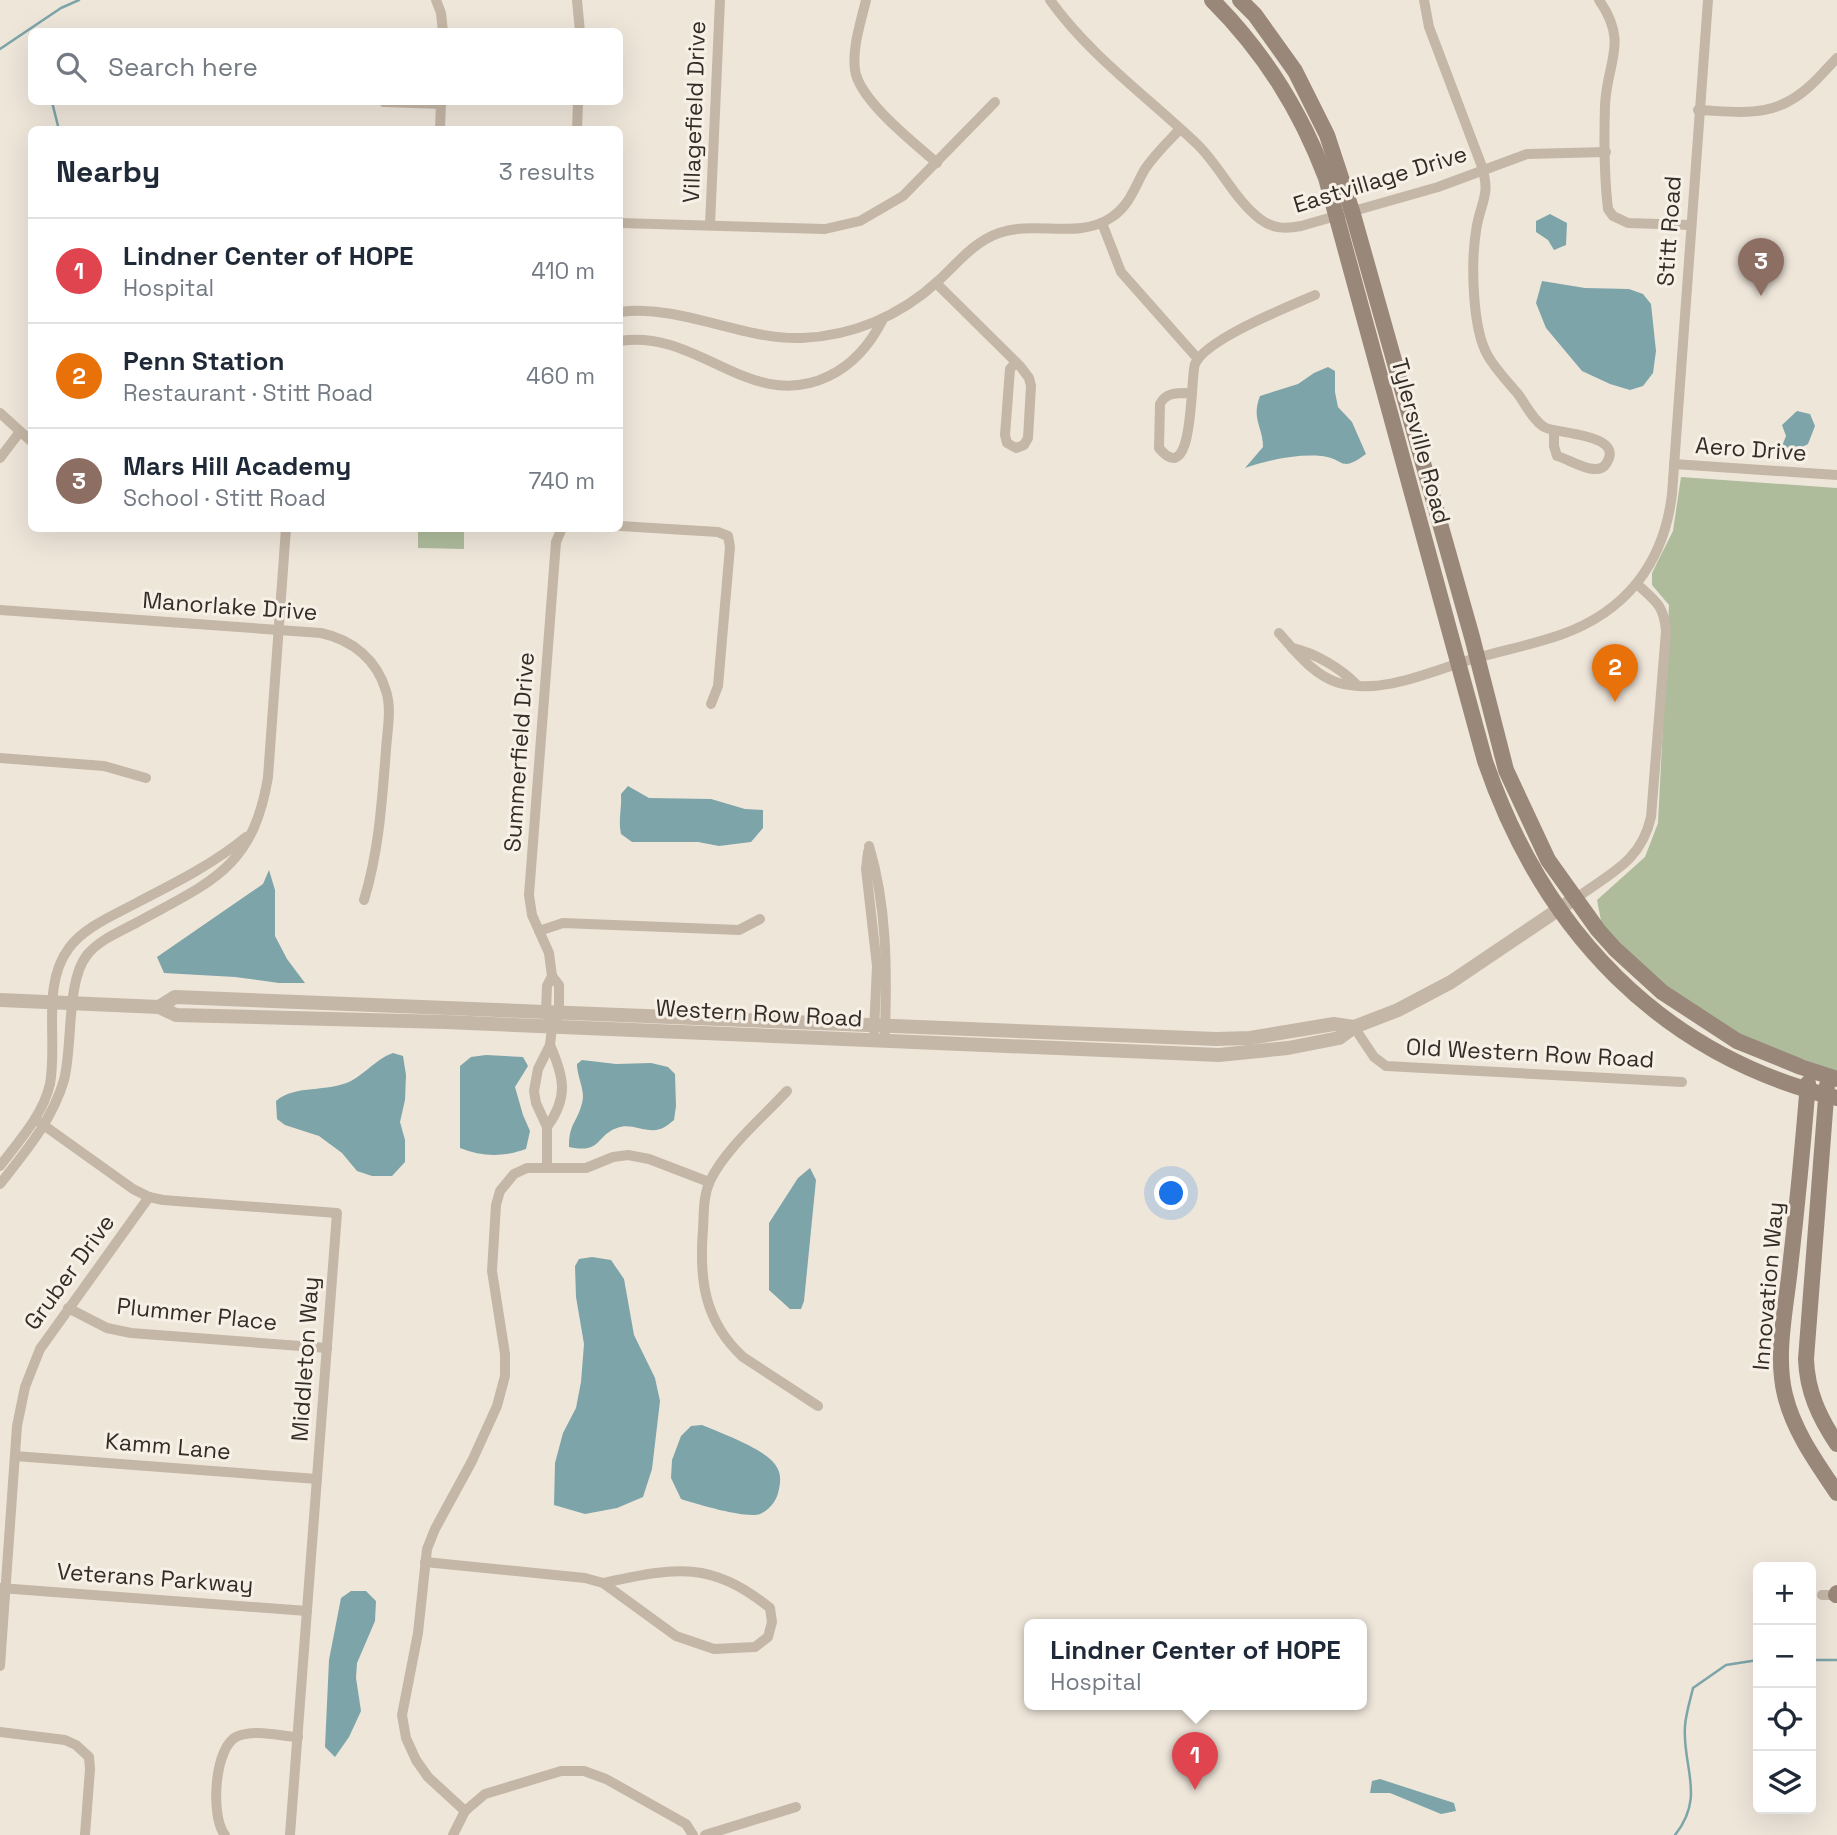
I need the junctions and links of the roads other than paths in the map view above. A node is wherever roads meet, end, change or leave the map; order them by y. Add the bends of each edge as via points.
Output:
1 (436, 0) edge
2 (577, 0) edge
3 (720, 0) edge
4 (866, 0) edge
5 (1050, 0) edge
6 (1212, 0) edge
7 (1240, 0) edge
8 (1424, 0) edge
9 (1599, 0) edge
10 (1707, 0) edge
11 (443, 28) edge
12 (580, 28) edge
13 (1837, 58) edge
14 (995, 102) dead end
15 (441, 105) edge
16 (578, 105) edge
17 (1698, 110) junction
18 (440, 126) edge
19 (577, 126) edge
20 (1180, 129) junction
21 (1606, 152) junction
22 (937, 163) junction
23 (1483, 169) junction
24 (1344, 213) junction
25 (623, 223) edge
26 (1102, 223) junction
27 (710, 225) junction
28 (1690, 225) junction
29 (936, 283) junction
30 (1315, 295) dead end
31 (623, 312) edge
32 (883, 319) junction
33 (623, 341) edge
34 (1198, 359) junction
35 (1016, 362) junction
36 (1191, 393) junction
37 (0, 413) edge
38 (1554, 432) junction
39 (19, 433) junction
40 (28, 439) edge
41 (0, 458) edge
42 (1674, 464) junction
43 (1837, 475) edge
44 (623, 526) edge
45 (286, 532) edge
46 (560, 532) edge
47 (1638, 585) junction
48 (0, 610) edge
49 (279, 631) junction
50 (1279, 633) dead end
51 (1478, 658) junction
52 (1458, 664) junction
53 (711, 704) dead end
54 (0, 758) edge
55 (146, 778) dead end
56 (250, 833) junction
57 (1575, 899) junction
58 (364, 900) dead end
59 (1558, 910) junction
60 (760, 919) dead end
61 (539, 931) junction
62 (0, 1000) edge
63 (54, 1002) junction
64 (73, 1006) junction
65 (159, 1007) junction
66 (553, 1012) junction
67 (880, 1025) junction
68 (552, 1027) junction
69 (1354, 1027) junction
70 (879, 1041) junction
71 (551, 1045) junction
72 (1809, 1070) junction
73 (1832, 1077) edge
74 (1682, 1082) dead end
75 (788, 1091) dead end
76 (1808, 1091) junction
77 (1832, 1097) edge
78 (39, 1122) junction
79 (547, 1127) junction
80 (0, 1166) edge
81 (547, 1168) junction
82 (709, 1182) junction
83 (0, 1184) edge
84 (149, 1197) junction
85 (68, 1308) junction
86 (327, 1348) junction
87 (817, 1406) dead end
88 (1837, 1444) edge
89 (15, 1456) junction
90 (317, 1479) junction
91 (1837, 1493) edge
92 (425, 1562) junction
93 (603, 1583) junction
94 (3, 1588) edge
95 (307, 1611) junction
96 (0, 1666) edge
97 (0, 1732) edge
98 (298, 1737) junction
99 (796, 1807) dead end
100 (465, 1811) junction
101 (85, 1835) edge
102 (225, 1835) edge
103 (290, 1835) edge
104 (453, 1835) edge
105 (693, 1835) edge
106 (705, 1835) edge

1 - 11 street
2 - 12 street
3 - 27 street, Villagefield Drive
4 - 22 street via 855,56 859,84
5 - 20 street, Eastvillage Drive via 1079,37
6 - 24 main road, Tylersville Road via 1263,57 1287,93
7 - 24 main road, Tylersville Road via 1307,92 1327,135
8 - 23 street via 1429,27
9 - 21 street via 1615,35 1605,104
10 - 17 street, Stitt Road
13 - 17 street via 1806,90 1781,107 1751,113
14 - 22 street
15 - 18 street
16 - 19 street
17 - 28 street, Stitt Road
20 - 24 street, Eastvillage Drive via 1252,212 1268,224 1289,228
20 - 26 street via 1145,170 1127,202
21 - 23 street, Eastvillage Drive via 1527,154
21 - 28 street via 1607,201 1613,216 1628,223
22 - 27 street via 892,204 839,226
23 - 24 street, Eastvillage Drive via 1438,187
23 - 38 street via 1487,192 1475,234 1478,329 1496,368 1537,421
24 - 51 main road, Tylersville Road
24 - 52 main road, Tylersville Road
25 - 27 street
26 - 29 street via 996,233 972,248
26 - 34 street via 1121,272
28 - 42 street, Stitt Road
29 - 32 street
29 - 35 street
30 - 34 street via 1214,344
31 - 32 street via 664,313 779,338 838,333
32 - 33 street via 873,338 848,364 824,379 796,386 754,382 668,343
34 - 36 street
35 - 35 street via 1031,386 1028,438 1016,448 1007,443 1005,435 1010,369
36 - 36 street via 1184,452 1171,457 1160,448 1160,404 1171,394
37 - 39 street
38 - 38 street via 1557,456 1595,470 1607,463 1608,449 1596,440 1569,431
39 - 40 street
39 - 41 street
42 - 43 street, Aero Drive
42 - 47 street, Aero Drive via 1666,531
44 - 53 street via 728,536 718,686
45 - 49 street
46 - 61 street, Summerfield Drive via 529,895
47 - 51 street, Aero Drive via 1577,628
47 - 57 street via 1657,602 1664,614 1665,631 1651,817 1647,835 1629,860
48 - 49 street, Manorlake Drive
49 - 56 street via 268,777 261,813
49 - 58 street, Manorlake Drive via 321,633 343,640 367,657 386,689 380,828
50 - 52 street, Aero Drive via 1301,661 1338,683 1383,685
51 - 52 street, Aero Drive
51 - 57 main road, Tylersville Road via 1506,770 1548,860
52 - 59 main road, Tylersville Road via 1499,801
54 - 55 street via 104,766
56 - 63 street via 215,860 76,939 60,963
56 - 64 street via 239,855 221,874 95,946 79,970
57 - 59 street, Western Row Road
57 - 72 main road via 1615,949 1662,992 1737,1041
59 - 69 street, Western Row Road via 1430,995
59 - 76 main road via 1587,947 1652,1010 1693,1039
60 - 61 street via 739,930 564,923
61 - 66 street, Summerfield Drive via 559,985
62 - 63 street, Western Row Road
63 - 64 street, Western Row Road
63 - 78 street via 50,1083
64 - 65 street, Western Row Road
64 - 78 street via 64,1079 54,1108
65 - 66 street, Western Row Road via 175,997
65 - 68 street, Western Row Road via 176,1015
66 - 67 street, Western Row Road
66 - 68 street, Summerfield Drive
67 - 67 street via 887,961 869,846 866,869
67 - 69 street, Western Row Road via 1216,1039 1334,1024
67 - 70 street
68 - 70 street, Western Row Road
68 - 71 street
69 - 70 street, Western Row Road via 1339,1038 1219,1055
69 - 74 street, Old Western Row Road via 1374,1058 1386,1066
71 - 79 street via 563,1088 558,1110
71 - 79 street via 538,1069 534,1091
72 - 73 main road
72 - 76 main road, Innovation Way
73 - 77 main road, Innovation Way
75 - 82 street
76 - 77 main road
76 - 91 main road, Innovation Way via 1782,1377 1797,1427
77 - 88 main road, Innovation Way via 1806,1359 1815,1407
78 - 80 street
78 - 83 street
78 - 84 street, Middleton Way
79 - 81 street
81 - 82 street via 586,1168 613,1157 635,1155
81 - 92 street via 527,1168 514,1174 497,1198 492,1271 505,1376 497,1406 435,1529
82 - 87 street via 700,1268 716,1323 743,1357
84 - 85 street, Gruber Drive
84 - 86 street, Middleton Way via 337,1213
85 - 86 street, Plummer Place via 107,1328 131,1333
85 - 89 street, Gruber Drive via 32,1366 20,1405
86 - 90 street, Middleton Way
89 - 90 street, Kamm Lane
89 - 94 street, Gruber Drive
90 - 95 street, Middleton Way
92 - 93 street
92 - 100 street via 418,1633 402,1715 416,1760
93 - 93 street via 676,1636 714,1649 755,1647 768,1637 770,1608 752,1594 698,1572 658,1571
94 - 95 street, Veterans Parkway
94 - 96 street, Gruber Drive
95 - 98 street, Middleton Way
97 - 101 street via 65,1740 89,1757
98 - 102 street via 252,1733 227,1743 216,1815
98 - 103 street, Middleton Way
99 - 106 street
100 - 104 street
100 - 105 street via 485,1794 561,1771 584,1771 686,1824

